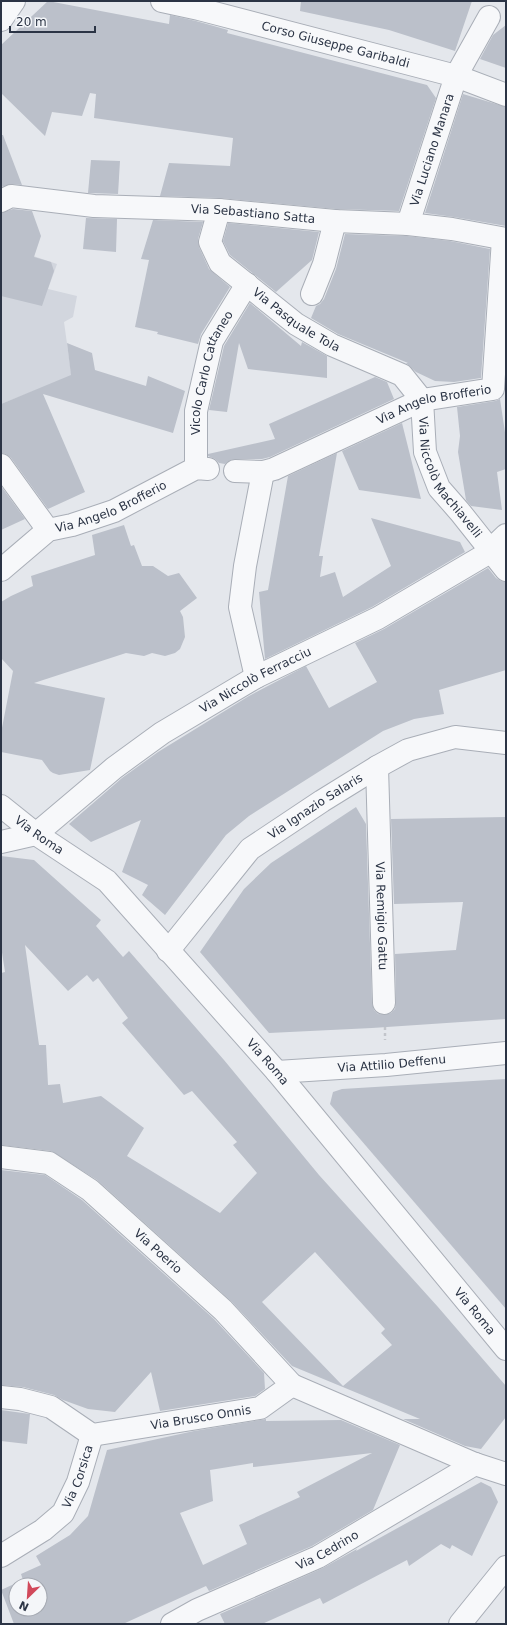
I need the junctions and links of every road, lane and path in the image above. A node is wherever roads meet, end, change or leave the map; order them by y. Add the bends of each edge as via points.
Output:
1 (14, 1) edge
2 (162, 1) edge
3 (200, 5) edge
4 (493, 12) edge
5 (1, 20) edge
6 (456, 76) junction
7 (506, 95) edge
8 (1, 201) edge
9 (219, 210) junction
10 (335, 221) junction
11 (408, 224) junction
12 (504, 239) edge
13 (247, 284) junction
14 (312, 294) dead end
15 (500, 392) edge
16 (422, 400) junction
17 (1, 465) edge
18 (202, 468) joint
19 (235, 471) dead end
20 (263, 472) junction
21 (48, 530) junction
22 (506, 535) edge
23 (490, 550) junction
24 (1, 570) edge
25 (506, 570) edge
26 (256, 677) junction
27 (506, 743) edge
28 (378, 767) junction
29 (1, 806) edge
30 (36, 834) junction
31 (1, 842) edge
32 (168, 951) junction
33 (384, 1003) joint
34 (506, 1053) edge
35 (386, 1065) junction
36 (277, 1072) junction
37 (1, 1157) edge
38 (506, 1349) edge
39 (292, 1385) junction
40 (1, 1397) edge
41 (92, 1435) junction
42 (475, 1464) junction
43 (506, 1474) edge
44 (1, 1556) edge
45 (506, 1567) edge
46 (200, 1617) edge
47 (172, 1624) edge
48 (460, 1624) edge

1 - 5 street
2 - 3 street, Corso Giuseppe Garibaldi
3 - 6 street, Corso Giuseppe Garibaldi
4 - 6 street, Via Luciano Manara
6 - 7 street, Corso Giuseppe Garibaldi
6 - 11 street, Via Luciano Manara
8 - 9 street, Via Sebastiano Satta via 11,196 94,206
9 - 10 street, Via Sebastiano Satta
9 - 13 street, Via Pasquale Tola via 210,242 220,263
10 - 11 street, Via Sebastiano Satta
10 - 14 street via 324,264
11 - 12 street, Via Sebastiano Satta
12 - 15 street, Via Angelo Brofferio
13 - 16 street, Via Pasquale Tola via 296,324 332,346 402,375
13 - 18 street, Vicolo Carlo Cattaneo via 212,341 196,411
15 - 16 street, Via Angelo Brofferio
16 - 20 street, Via Angelo Brofferio
16 - 23 street, Via Niccolò Machiavelli via 425,452 439,488
17 - 21 street
18 - 21 street, Via Angelo Brofferio via 114,511 72,526
19 - 20 street, Via Angelo Brofferio
20 - 26 street via 240,607
21 - 24 street, Via Angelo Brofferio
22 - 23 street, Via Niccolò Ferracciu
23 - 25 street
23 - 26 street, Via Niccolò Ferracciu via 378,618
26 - 30 street, Via Niccolò Ferracciu via 162,733 114,768
27 - 28 street, Via Ignazio Salaris via 455,737 408,750
28 - 32 street, Via Ignazio Salaris via 250,849
28 - 33 street, Via Remigio Gattu
29 - 30 street, Via Roma
30 - 31 street
30 - 32 street, Via Roma via 107,881
32 - 36 street, Via Roma
33 - 35 path
34 - 35 street, Via Attilio Deffenu
35 - 36 street, Via Attilio Deffenu
36 - 38 street, Via Roma
37 - 39 street, Via Poerio via 49,1163 90,1190 223,1310
39 - 41 street, Via Brusco Onnis via 260,1408
39 - 42 street
40 - 41 street via 51,1407
41 - 44 street, Via Corsica via 78,1482 64,1513 43,1530
42 - 43 street
42 - 46 street, Via Cedrino via 318,1556
45 - 48 street
46 - 47 street, Via Cedrino

